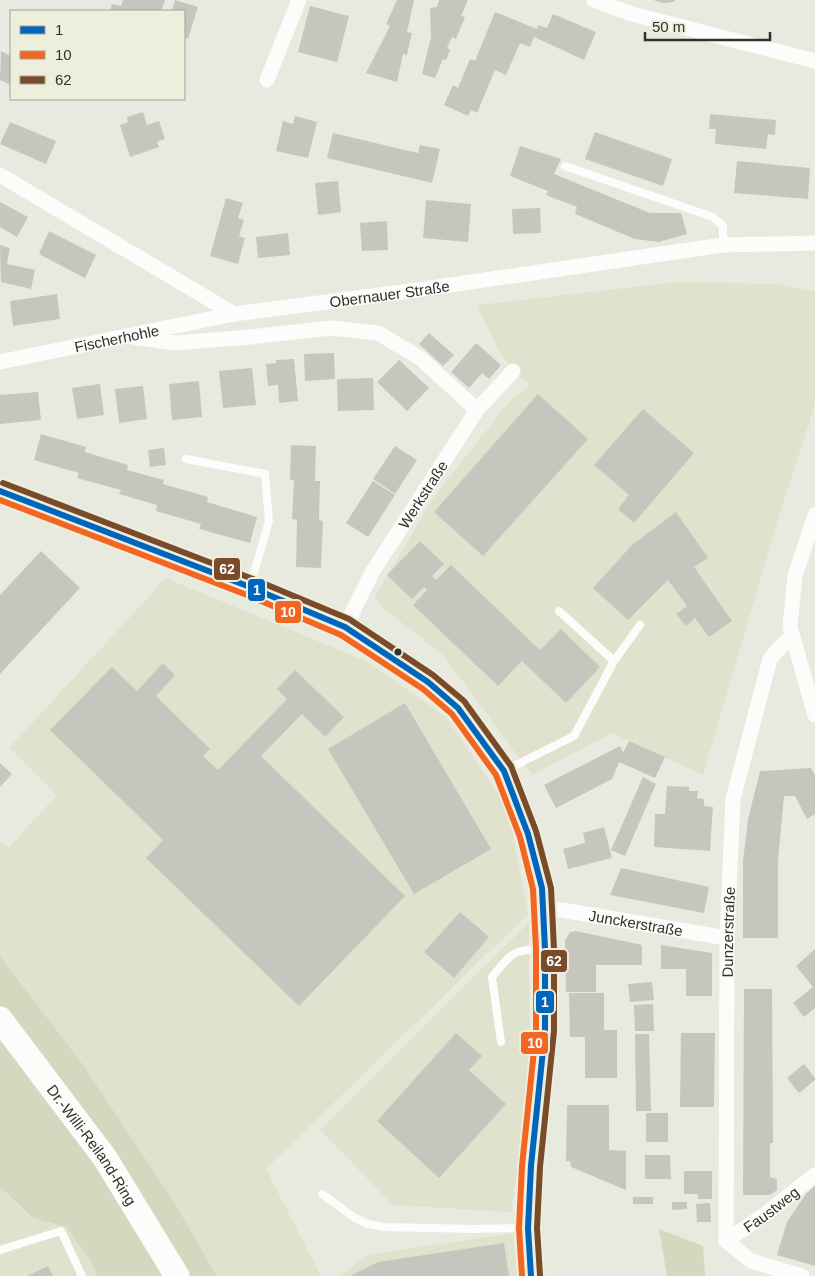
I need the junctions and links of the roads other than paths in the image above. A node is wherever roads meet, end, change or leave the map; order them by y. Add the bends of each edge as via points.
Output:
1 (299, 0) edge
2 (594, 0) edge
3 (815, 61) edge
4 (267, 80) dead end
5 (565, 166) dead end
6 (0, 176) edge
7 (815, 243) edge
8 (723, 245) junction
9 (234, 314) junction
10 (126, 336) junction
11 (0, 362) edge
12 (513, 371) dead end
13 (477, 410) junction
14 (186, 459) dead end
15 (0, 491) edge
16 (815, 515) edge
17 (250, 587) junction
18 (559, 610) dead end
19 (640, 625) dead end
20 (344, 627) junction
21 (792, 637) junction
22 (614, 661) junction
23 (815, 715) edge
24 (504, 771) junction
25 (543, 910) junction
26 (727, 938) junction
27 (545, 949) junction
28 (0, 1019) edge
29 (501, 1042) dead end
30 (815, 1176) edge
31 (322, 1194) dead end
32 (528, 1228) junction
33 (726, 1241) junction
34 (0, 1250) edge
35 (82, 1276) edge
36 (177, 1276) edge
37 (531, 1276) edge
38 (802, 1276) edge

1 - 4 street
2 - 3 street via 632,14
5 - 8 lane via 714,217 723,226
6 - 9 street
7 - 8 street, Obernauer Straße
8 - 9 street, Obernauer Straße
9 - 10 street, Fischerhohle
10 - 11 street, Fischerhohle
10 - 13 street, Obernauer Straße via 175,343 331,328 378,332 420,358
12 - 13 street, Werkstraße
13 - 20 street, Werkstraße via 373,571
14 - 17 lane via 265,474 269,521
15 - 17 street
16 - 21 street via 794,576
17 - 20 street
18 - 22 lane
19 - 22 lane
20 - 24 street via 428,682 458,708
21 - 23 street
21 - 26 street, Dunzerstraße via 770,659 733,798
22 - 24 lane via 574,736
24 - 25 street via 528,834 542,888
25 - 26 street, Junckerstraße via 562,910
25 - 27 street
26 - 33 street, Dunzerstraße
27 - 29 lane via 524,949 510,955 492,977
27 - 32 street via 545,1031 530,1166
28 - 36 highway, Dr.-Willi-Reiland-Ring via 105,1158
30 - 33 street, Faustweg
31 - 32 lane via 368,1224
32 - 37 street
33 - 38 street via 751,1261
34 - 35 lane via 61,1231

